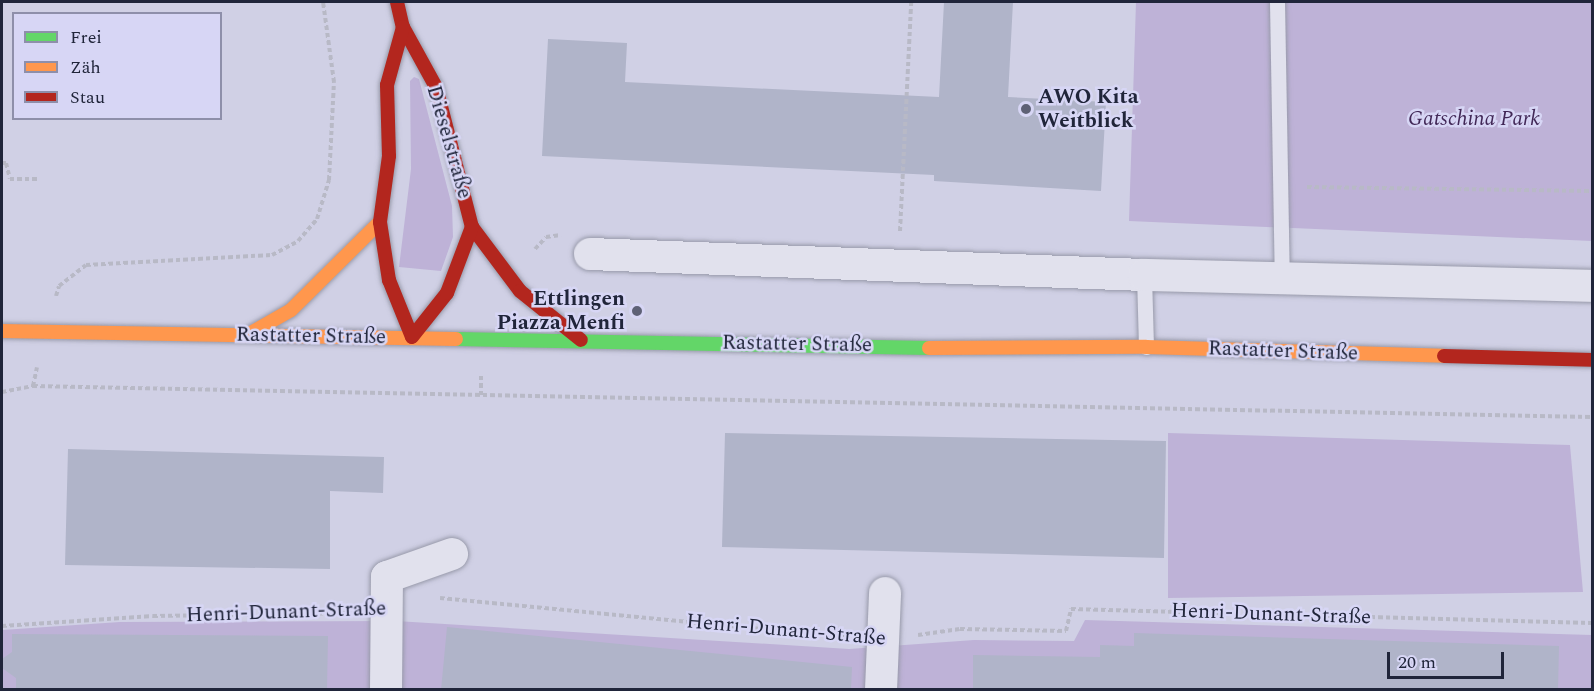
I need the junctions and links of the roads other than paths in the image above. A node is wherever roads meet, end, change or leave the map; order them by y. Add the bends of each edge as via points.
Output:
1 (397, 2) edge
2 (1277, 2) edge
3 (403, 27) junction
4 (380, 222) junction
5 (472, 227) junction
6 (590, 254) dead end
7 (1144, 275) junction
8 (1282, 278) junction
9 (1593, 286) edge
10 (2, 331) edge
11 (247, 335) junction
12 (412, 337) junction
13 (581, 340) junction
14 (1146, 347) junction
15 (1593, 360) edge
16 (452, 554) dead end
17 (885, 593) dead end
18 (386, 690) edge
19 (881, 690) edge

1 - 3 main road, Dieselstraße
2 - 8 lane
3 - 4 main road, Dieselstraße via 387,85 389,156
3 - 5 main road, Dieselstraße via 436,87
4 - 11 main road via 291,310
4 - 12 main road, Dieselstraße via 392,291
5 - 12 main road, Dieselstraße via 447,293
5 - 13 main road, Dieselstraße via 520,291
6 - 7 street
7 - 8 street
7 - 14 lane
8 - 9 street
10 - 11 main road, Rastatter Straße
11 - 12 main road, Rastatter Straße
12 - 13 main road, Rastatter Straße
13 - 14 main road, Rastatter Straße
14 - 15 main road, Rastatter Straße
16 - 18 street via 387,577 383,613
17 - 19 street

